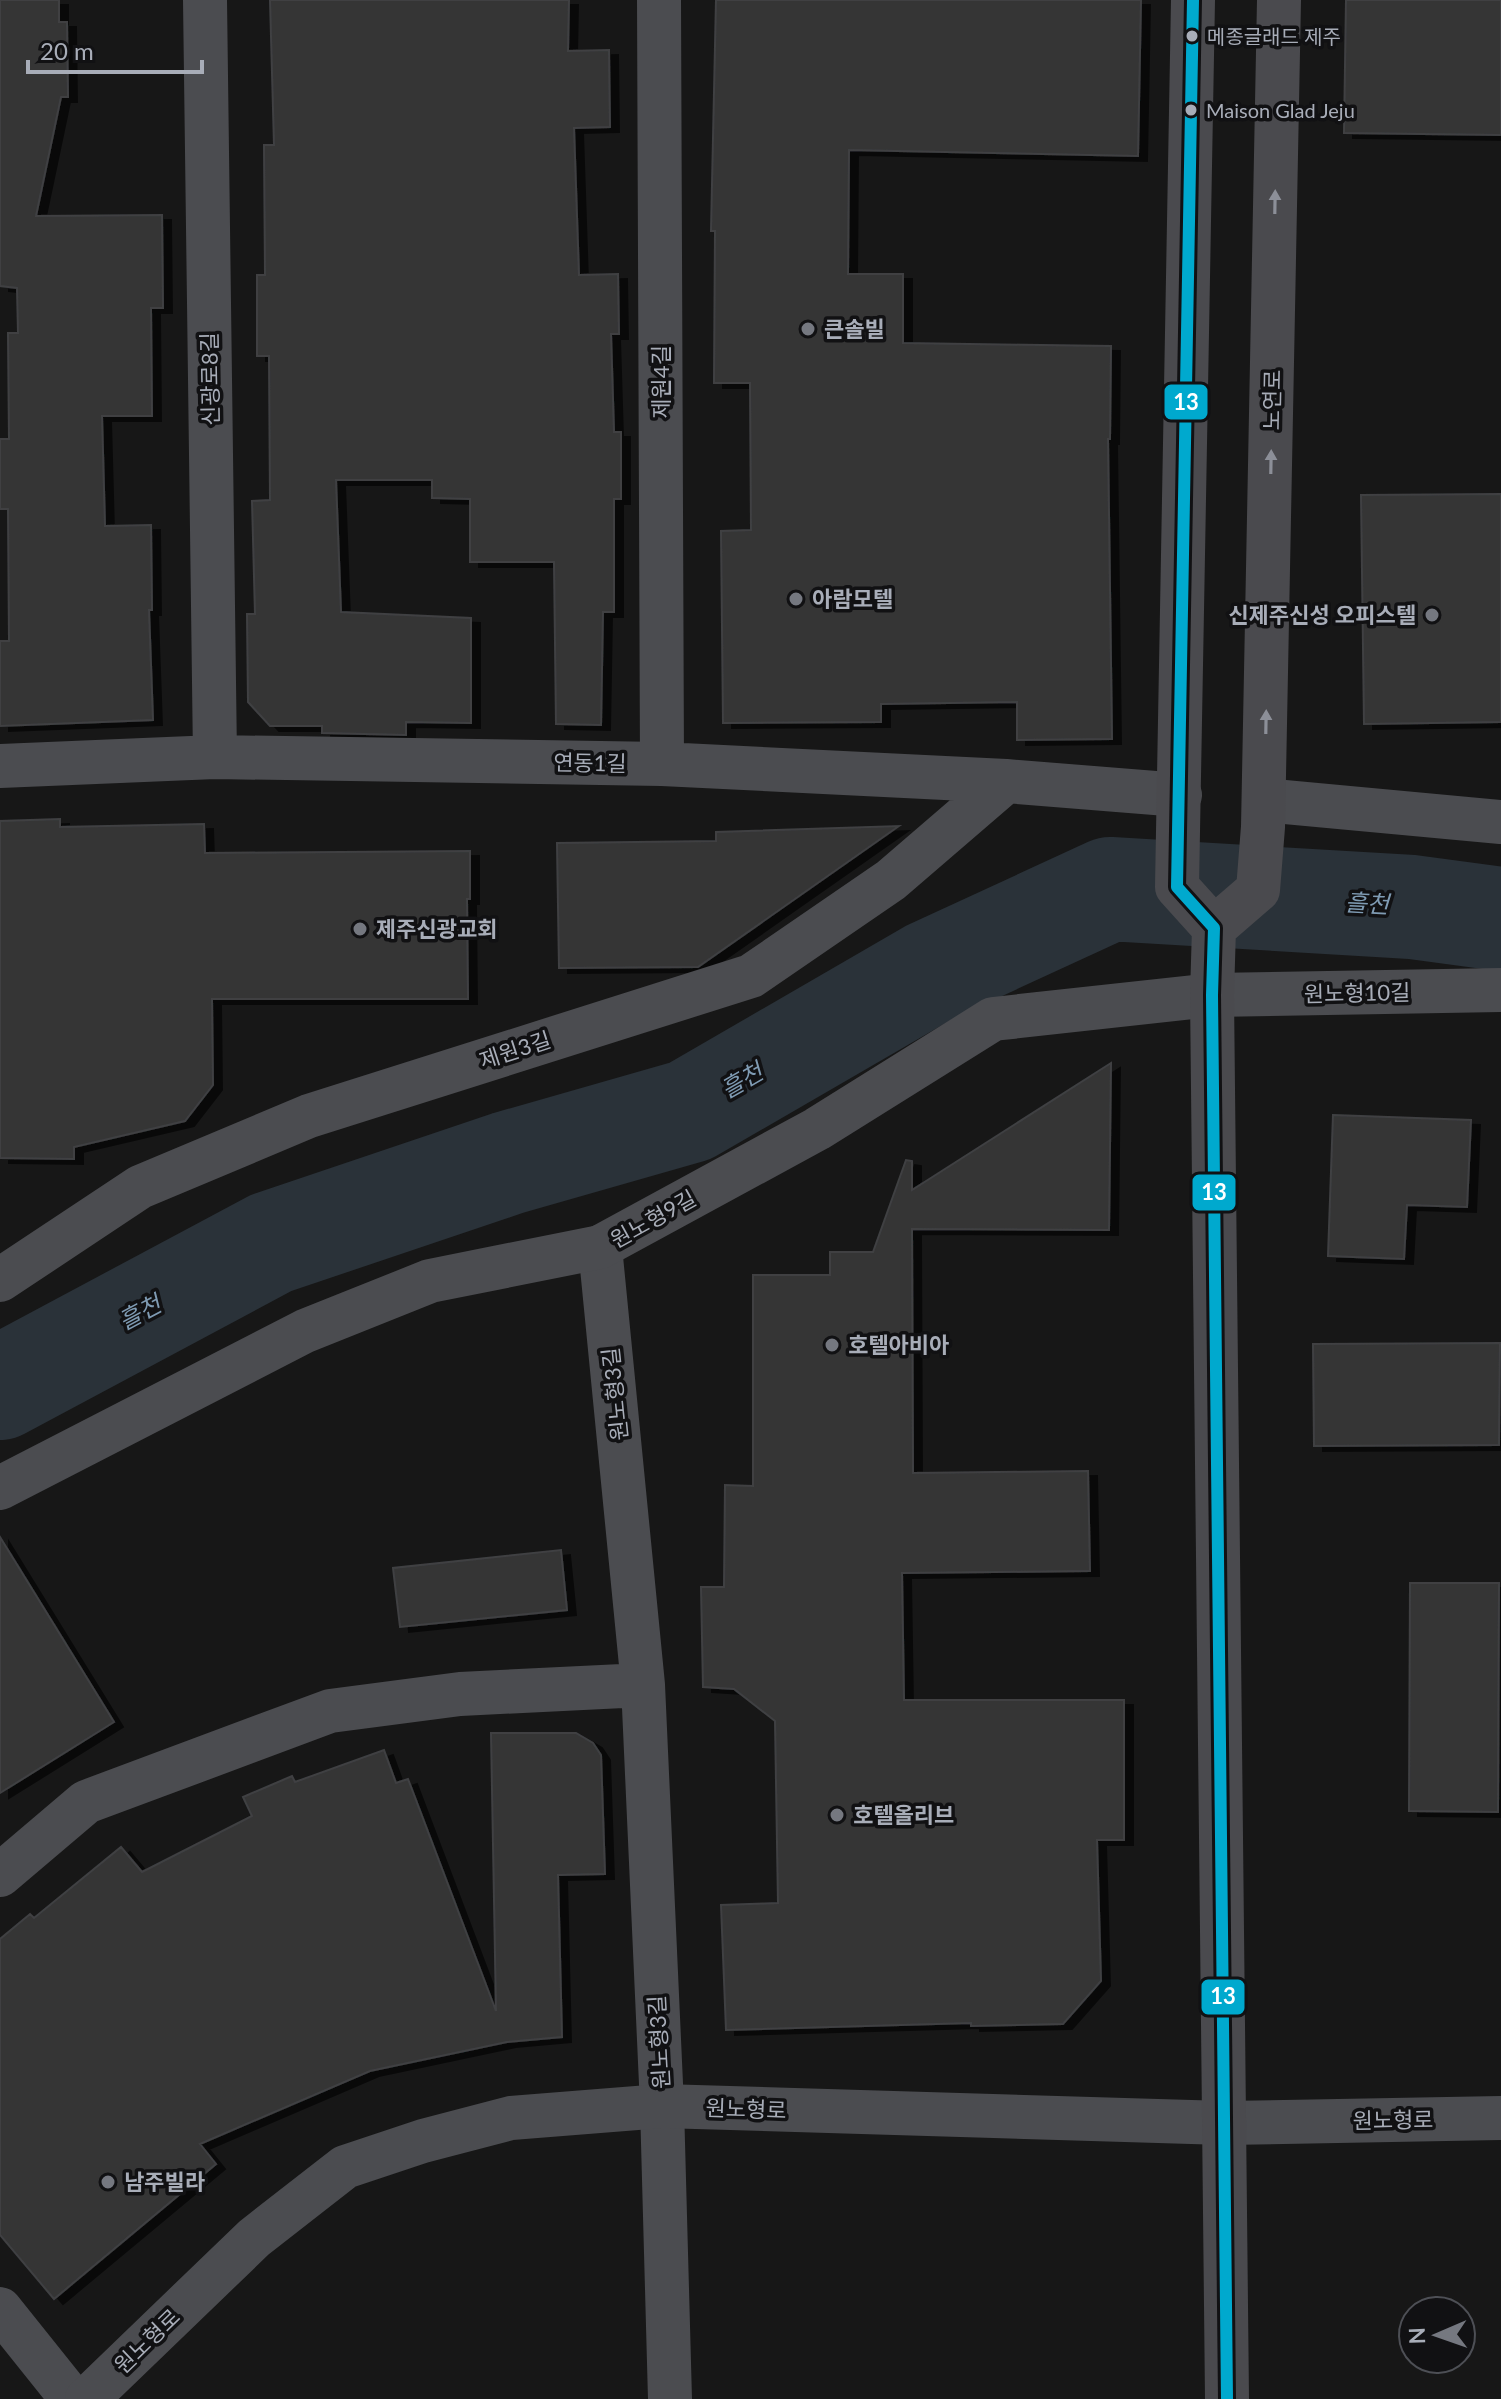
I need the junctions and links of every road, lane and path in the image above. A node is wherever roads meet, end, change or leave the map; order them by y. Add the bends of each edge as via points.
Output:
1 (205, 0) edge
2 (659, 0) edge
3 (1193, 0) edge
4 (1279, 0) edge
5 (215, 757) junction
6 (662, 764) junction
7 (0, 766) edge
8 (1006, 781) junction
9 (1179, 812) junction
10 (1264, 814) junction
11 (1501, 822) edge
12 (1213, 962) junction
13 (1501, 990) edge
14 (600, 1247) junction
15 (0, 1280) edge
16 (0, 1488) edge
17 (643, 1685) junction
18 (0, 1875) edge
19 (662, 2106) junction
20 (1501, 2118) edge
21 (1225, 2123) junction
22 (0, 2309) edge
23 (72, 2399) edge
24 (87, 2399) edge
25 (670, 2399) edge
26 (1227, 2399) edge

1 - 5 street, 신광로8길
2 - 6 street, 제원4길
3 - 9 main road
10 -> 4 main road, 노연로
5 - 6 street, 연동1길
5 - 7 street, 연동1길
6 - 8 street, 연동1길
8 - 9 street, 연동1길
8 - 15 street, 제원3길 via 891,880 751,976 309,1116 140,1187
9 - 12 main road via 1177,887
10 - 11 street
10 - 12 main road, 노연로 via 1258,890
12 - 13 street, 원노형10길
12 - 14 street, 원노형9길 via 993,1019 817,1129
12 - 21 main road
14 - 16 street, 원노형9길 via 430,1281 305,1331
14 - 17 street, 원노형3길
17 - 18 street via 460,1694 330,1711 86,1802
17 - 19 street, 원노형3길
19 - 21 street, 원노형로
19 - 24 street, 원노형로 via 511,2118 345,2167 254,2238
19 - 25 street, 원노형3길
20 - 21 street, 원노형로
21 - 26 main road
22 - 23 street

